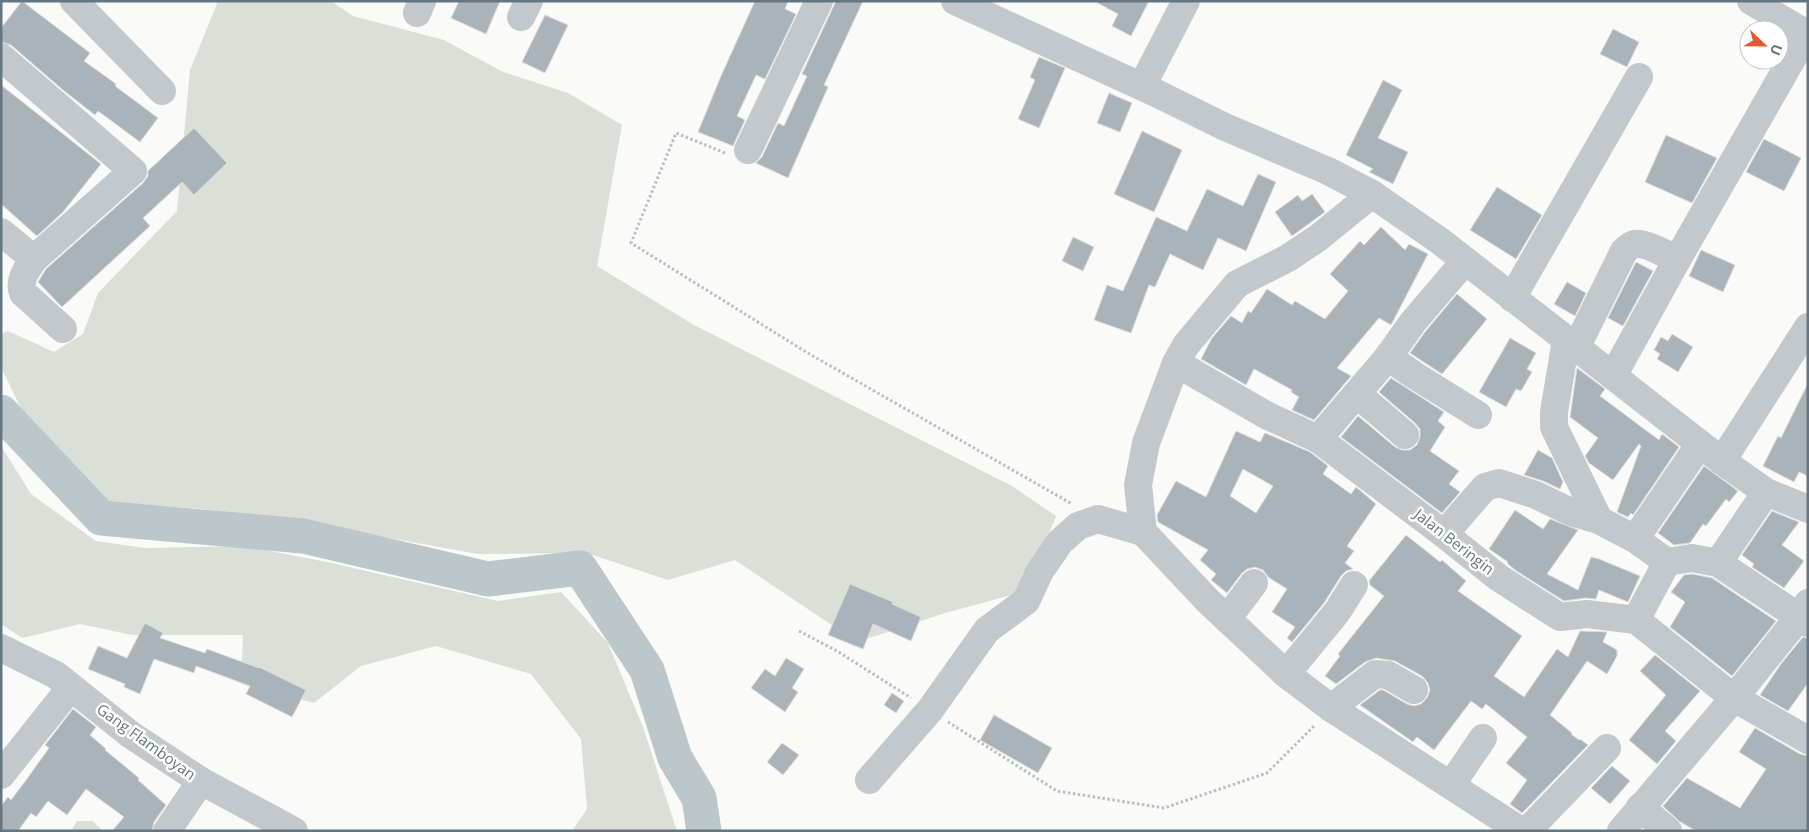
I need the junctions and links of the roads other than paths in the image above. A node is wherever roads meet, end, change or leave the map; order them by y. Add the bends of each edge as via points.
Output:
1 (74, 1) edge
2 (819, 1) edge
3 (955, 1) edge
4 (1186, 1) edge
5 (1751, 1) edge
6 (1807, 32) edge
7 (1, 57) edge
8 (1639, 77) dead end
9 (1142, 86) junction
10 (162, 91) dead end
11 (748, 150) road end
12 (1372, 194) junction
13 (1, 232) edge
14 (34, 258) junction
15 (1677, 260) junction
16 (1465, 261) junction
17 (1512, 298) junction
18 (1808, 327) edge
19 (63, 329) dead end
20 (1571, 344) junction
21 (1388, 357) junction
22 (1176, 363) junction
23 (1613, 376) junction
24 (1357, 394) junction
25 (1478, 414) dead end
26 (1405, 435) dead end
27 (1318, 439) junction
28 (1700, 444) junction
29 (1722, 462) junction
30 (1766, 492) junction
31 (1808, 509) edge
32 (1598, 520) junction
33 (1143, 532) junction
34 (1444, 534) junction
35 (1635, 540) junction
36 (1667, 562) junction
37 (1718, 563) junction
38 (1254, 583) dead end
39 (1354, 585) dead end
40 (1805, 614) edge
41 (1227, 619) junction
42 (1636, 620) junction
43 (1, 648) edge
44 (1286, 674) junction
45 (71, 687) junction
46 (1414, 690) dead end
47 (1734, 698) junction
48 (1331, 708) junction
49 (1483, 738) dead end
50 (1808, 740) edge
51 (1607, 748) dead end
52 (1, 775) edge
53 (869, 780) dead end
54 (201, 781) junction
55 (1451, 785) junction
56 (1640, 807) junction
57 (257, 823) edge
58 (167, 831) edge
59 (294, 831) edge
60 (1521, 831) edge
61 (1527, 831) edge
62 (1620, 831) edge
63 (1668, 831) edge

1 - 10 street
2 - 11 street
3 - 9 street
4 - 9 street
5 - 6 street
6 - 15 street
7 - 14 street via 133,171
8 - 17 street
9 - 12 street
12 - 16 street
12 - 22 street via 1318,238 1288,258 1237,284 1186,345
13 - 14 street
14 - 19 street via 22,277 22,289
15 - 20 street via 1660,250 1639,244 1628,248
15 - 23 street
16 - 17 street
16 - 21 street
17 - 20 street
18 - 29 street
20 - 23 street
20 - 32 street via 1554,412 1554,427
21 - 24 street
21 - 25 street
22 - 27 street, Jalan Beringin via 1268,416
22 - 33 street via 1146,443 1138,485
23 - 28 street
24 - 26 street
24 - 27 street
27 - 34 street, Jalan Beringin
28 - 29 street
28 - 35 street
29 - 30 street
30 - 31 street
30 - 37 street
32 - 34 street via 1499,483 1485,487
32 - 35 street
33 - 41 street
33 - 53 street via 1098,519 1078,526 1060,542 1040,571 1026,602 987,630 930,710
34 - 42 street, Jalan Beringin via 1499,578 1560,617 1588,614
35 - 36 street
36 - 37 street via 1692,558
36 - 42 street
37 - 40 street
38 - 41 street
39 - 44 street via 1337,612
40 - 47 street
41 - 44 street
42 - 47 street
43 - 45 street, Gang Flamboyan via 56,675
44 - 48 street
45 - 52 street
45 - 54 street, Gang Flamboyan via 131,735
46 - 48 street via 1384,673 1375,674
47 - 50 street
47 - 56 street
48 - 55 street
49 - 55 street
51 - 61 street
54 - 57 street, Gang Flamboyan
54 - 58 street
55 - 60 street
56 - 62 street
56 - 63 street
57 - 59 street, Gang Flamboyan

